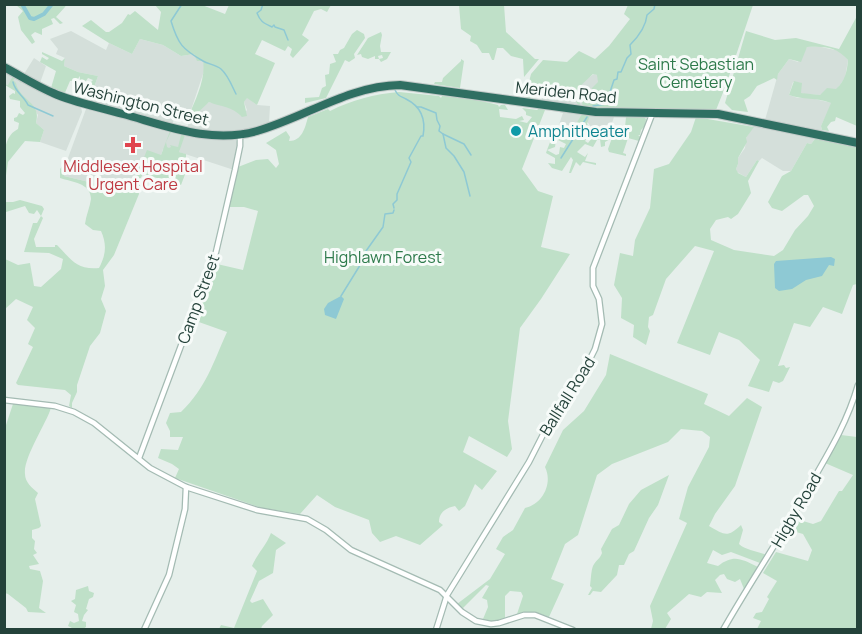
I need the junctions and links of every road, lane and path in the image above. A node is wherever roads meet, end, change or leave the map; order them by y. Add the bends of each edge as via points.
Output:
1 (4, 67) edge
2 (485, 96) joint
3 (653, 112) junction
4 (240, 135) junction
5 (858, 143) edge
6 (858, 385) edge
7 (4, 400) edge
8 (139, 458) junction
9 (186, 487) junction
10 (447, 596) junction
11 (144, 630) edge
12 (436, 630) edge
13 (573, 630) edge
14 (723, 630) edge

1 - 4 highway, Washington Street via 70,100 191,133
2 - 3 highway, Meriden Road via 596,112
2 - 4 highway, Washington Street via 414,86 378,87 350,93
3 - 5 highway, Meriden Road via 718,114
3 - 10 main road, Ballfall Road via 593,268 602,324 595,349
4 - 8 main road, Camp Street via 216,252
6 - 14 main road, Higby Road via 832,447
7 - 8 main road via 78,413
8 - 9 main road
9 - 10 main road via 257,510 307,519 351,550
9 - 11 main road via 185,509 169,575
10 - 12 main road, Ballfall Road
10 - 13 main road via 462,612 483,623 530,615

